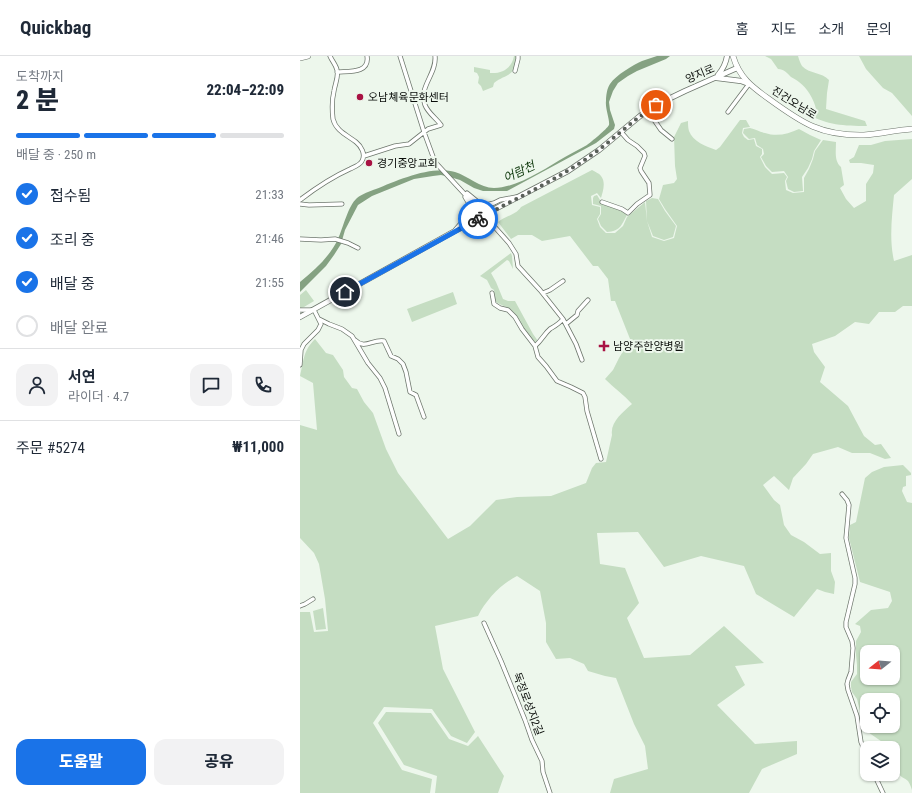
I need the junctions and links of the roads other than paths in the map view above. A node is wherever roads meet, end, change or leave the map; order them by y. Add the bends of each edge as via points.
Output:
1 (308, 56) edge
2 (330, 56) edge
3 (367, 56) edge
4 (400, 56) edge
5 (435, 56) edge
6 (518, 56) edge
7 (727, 56) edge
8 (733, 56) edge
9 (300, 58) edge
10 (737, 68) junction
11 (515, 71) dead end
12 (337, 72) junction
13 (715, 78) junction
14 (749, 84) junction
15 (648, 111) junction
16 (728, 112) dead end
17 (912, 129) edge
18 (424, 132) junction
19 (621, 132) junction
20 (672, 139) dead end
21 (364, 156) junction
22 (459, 188) junction
23 (520, 196) junction
24 (300, 200) edge
25 (602, 202) dead end
26 (300, 204) edge
27 (342, 204) dead end
28 (484, 215) junction
29 (455, 231) junction
30 (300, 239) edge
31 (358, 248) dead end
32 (563, 281) dead end
33 (492, 293) dead end
34 (543, 293) junction
35 (588, 300) dead end
36 (300, 310) edge
37 (314, 310) junction
38 (300, 317) edge
39 (319, 319) junction
40 (563, 319) junction
41 (566, 324) junction
42 (352, 336) junction
43 (535, 346) junction
44 (582, 360) dead end
45 (300, 365) edge
46 (424, 418) dead end
47 (399, 434) dead end
48 (602, 459) dead end
49 (842, 494) dead end
50 (312, 599) dead end
51 (300, 606) edge
52 (484, 623) dead end
53 (861, 741) edge
54 (877, 781) edge
55 (550, 793) edge
56 (883, 793) edge

1 - 9 main road
2 - 12 street
3 - 12 street via 366,64 359,70
4 - 18 street
5 - 18 street via 434,67 423,96 429,113 440,125
6 - 11 street
7 - 13 street via 727,62
8 - 10 main road, 진건오남로
10 - 13 street, 양지로
10 - 14 main road, 진건오남로
12 - 21 street via 333,91 333,118 341,132 360,145
13 - 14 street
13 - 15 street, 양지로
14 - 16 street
14 - 17 main road, 진건오남로 via 799,120 818,129 836,133 864,134
15 - 19 street, 양지로
15 - 20 street
18 - 21 street via 409,144
18 - 22 street via 435,162
19 - 23 street, 양지로 via 573,168
19 - 25 street via 644,152 640,168 649,183 650,195 628,213
21 - 24 street via 359,165 328,179
22 - 23 street via 486,205
22 - 28 street
22 - 29 street via 472,210
23 - 28 street, 양지로
26 - 27 street
28 - 29 street, 양지로
28 - 34 street via 516,254 518,266
29 - 37 street, 양지로
30 - 31 street via 335,240
32 - 34 street
33 - 43 street via 494,304 511,313
34 - 40 street
35 - 41 street via 577,315
36 - 37 street
37 - 38 street, 양지로
37 - 39 street
39 - 42 street
39 - 45 street via 321,324 318,330 301,350
40 - 41 street
40 - 43 street
41 - 44 street
42 - 46 street via 359,344 364,345 384,341 391,356 403,364 410,392 416,395
42 - 47 street via 385,388
43 - 48 street via 538,357 557,381 585,397
49 - 53 street via 849,505 846,538 855,578 846,622 853,648 847,684 857,716
50 - 51 street
52 - 55 street, 독정로성지2길 via 542,761
54 - 56 street

